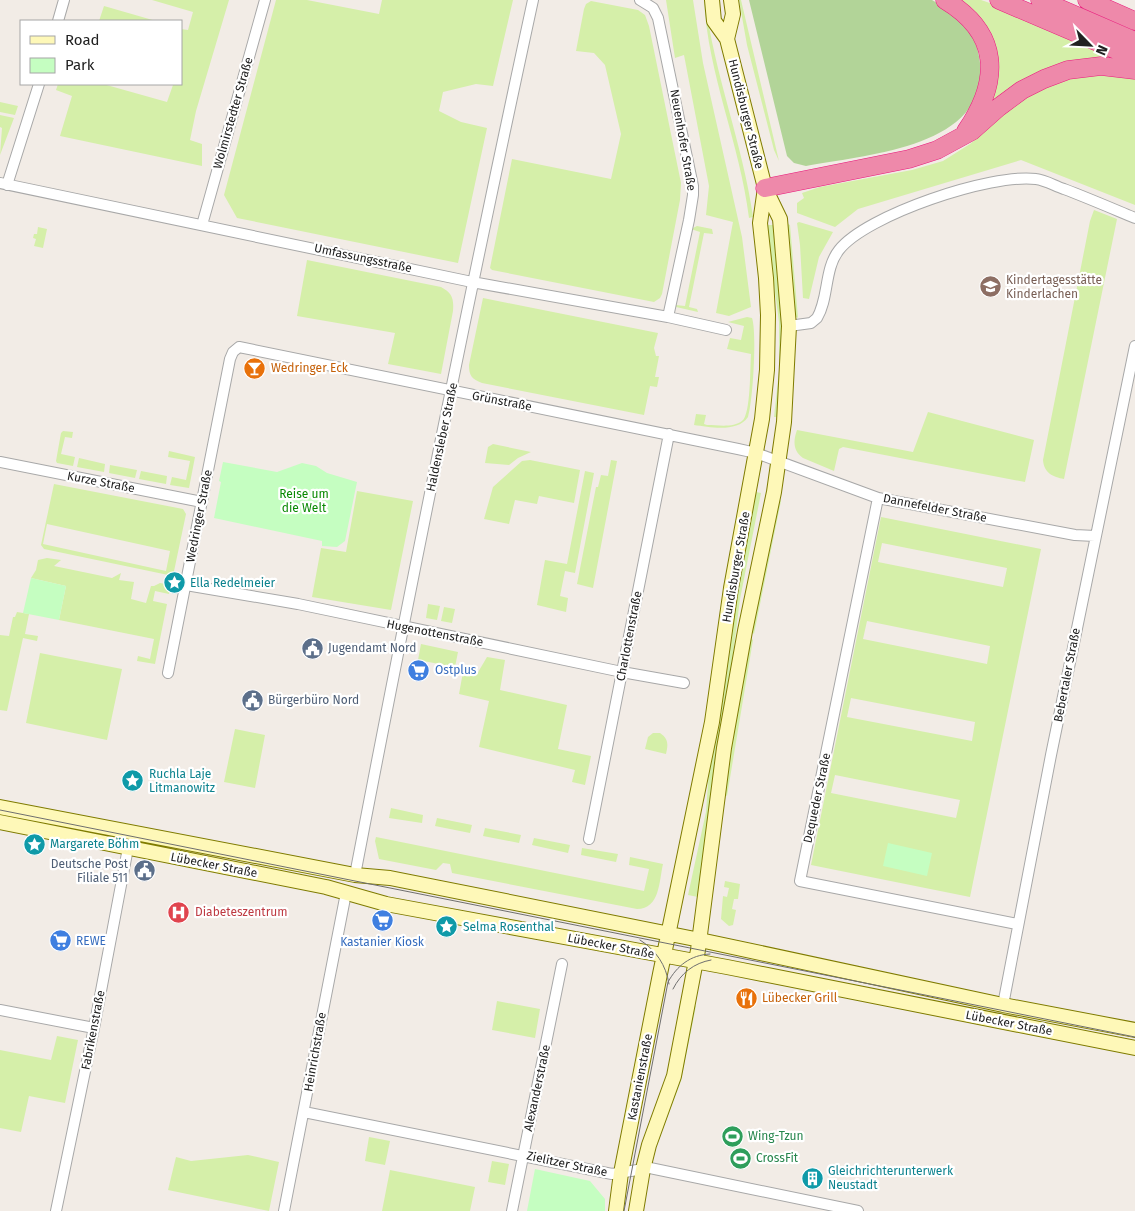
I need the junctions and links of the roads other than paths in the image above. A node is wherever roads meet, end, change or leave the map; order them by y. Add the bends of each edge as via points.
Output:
1 (64, 0) edge
2 (265, 0) edge
3 (532, 0) edge
4 (640, 0) edge
5 (712, 0) edge
6 (731, 0) edge
7 (945, 0) edge
8 (999, 0) edge
9 (1040, 0) edge
10 (1087, 0) edge
11 (58, 20) edge
12 (1135, 21) edge
13 (727, 39) junction
14 (1135, 41) edge
15 (1135, 58) edge
16 (1135, 70) edge
17 (40, 85) edge
18 (962, 137) junction
19 (4, 184) edge
20 (765, 188) junction
21 (1135, 218) edge
22 (202, 225) junction
23 (472, 282) junction
24 (668, 317) junction
25 (788, 326) junction
26 (726, 330) dead end
27 (1135, 346) edge
28 (230, 359) joint
29 (452, 390) junction
30 (669, 434) junction
31 (756, 453) junction
32 (0, 462) edge
33 (779, 462) junction
34 (878, 498) junction
35 (202, 502) junction
36 (1095, 536) junction
37 (186, 585) junction
38 (404, 627) junction
39 (168, 672) dead end
40 (622, 672) junction
41 (684, 683) dead end
42 (0, 807) edge
43 (0, 822) edge
44 (589, 839) dead end
45 (128, 848) junction
46 (355, 875) junction
47 (346, 893) junction
48 (1017, 924) junction
49 (666, 944) junction
50 (698, 950) junction
51 (562, 964) dead end
52 (1003, 1004) junction
53 (0, 1010) edge
54 (94, 1028) junction
55 (1135, 1030) edge
56 (1135, 1048) edge
57 (304, 1112) junction
58 (523, 1155) junction
59 (643, 1168) junction
60 (621, 1173) junction
61 (56, 1211) edge
62 (284, 1211) edge
63 (512, 1211) edge
64 (616, 1211) edge
65 (636, 1211) edge
66 (858, 1211) edge

1 - 11 street
2 - 22 street, Wolmirstedter Straße
3 - 23 street, Haldensleber Straße
4 - 24 street, Neuenhofer Straße via 653,8 658,18 693,186
5 - 13 main road, Hundisburger Straße via 714,21
6 - 13 main road, Hundisburger Straße via 733,14
7 - 18 highway via 974,23 989,56 990,75 985,96
8 - 15 highway
9 - 14 highway
10 - 12 highway
13 - 20 main road, Hundisburger Straße
16 - 18 highway via 1096,66 1054,74 1010,98
17 - 19 street
18 - 20 highway via 909,159
19 - 22 street, Umfassungsstraße
20 - 25 main road, Hundisburger Straße via 780,220
20 - 31 main road, Hundisburger Straße via 760,223 767,293 768,351
21 - 25 street via 1038,179 997,182 958,191 912,206 870,226 841,248 833,261 817,318 811,323
22 - 23 street, Umfassungsstraße
23 - 24 street, Umfassungsstraße
23 - 29 street, Haldensleber Straße
24 - 26 street, Umfassungsstraße
25 - 33 main road, Hundisburger Straße
27 - 36 street, Bebertaler Straße
28 - 29 street, Grünstraße via 234,350 241,347
28 - 35 street, Wedringer Straße
29 - 30 street, Grünstraße
29 - 38 street, Haldensleber Straße
30 - 31 street, Grünstraße
30 - 40 street, Charlottenstraße
31 - 33 street, Grünstraße
31 - 49 main road, Hundisburger Straße via 731,588 713,714
32 - 35 street, Kurze Straße
33 - 34 street, Dannefelder Straße
33 - 50 main road, Hundisburger Straße via 724,748
34 - 36 street, Dannefelder Straße
34 - 48 street, Dequeder Straße via 800,881
35 - 37 street, Wedringer Straße
36 - 48 street, Bebertaler Straße
37 - 38 street, Hugenottenstraße via 298,604
37 - 39 street, Wedringer Straße
38 - 40 street, Hugenottenstraße
38 - 46 street, Haldensleber Straße
40 - 41 street, Hugenottenstraße
40 - 44 street, Charlottenstraße
42 - 46 main road, Lübecker Straße
43 - 45 main road, Lübecker Straße
45 - 47 main road, Lübecker Straße
45 - 54 street, Fabrikenstraße
46 - 49 main road, Lübecker Straße via 390,878
47 - 49 main road, Lübecker Straße via 386,904
47 - 57 street, Heinrichstraße
48 - 52 street, Bebertaler Straße
49 - 50 main road, Lübecker Straße
49 - 50 main road, Lübecker Straße
49 - 60 main road, Kastanienstraße
50 - 52 main road, Lübecker Straße
50 - 56 main road, Lübecker Straße
50 - 59 main road, Kastanienstraße via 674,1076
51 - 58 street, Alexanderstraße
52 - 55 main road, Lübecker Straße
53 - 54 street
54 - 61 street, Fabrikenstraße
57 - 58 street, Zielitzer Straße
57 - 62 street, Heinrichstraße
58 - 60 street, Zielitzer Straße via 612,1174
58 - 63 street, Alexanderstraße
59 - 60 street, Zielitzer Straße
59 - 65 main road, Kastanienstraße
59 - 66 street, Zielitzer Straße
60 - 64 main road, Kastanienstraße

